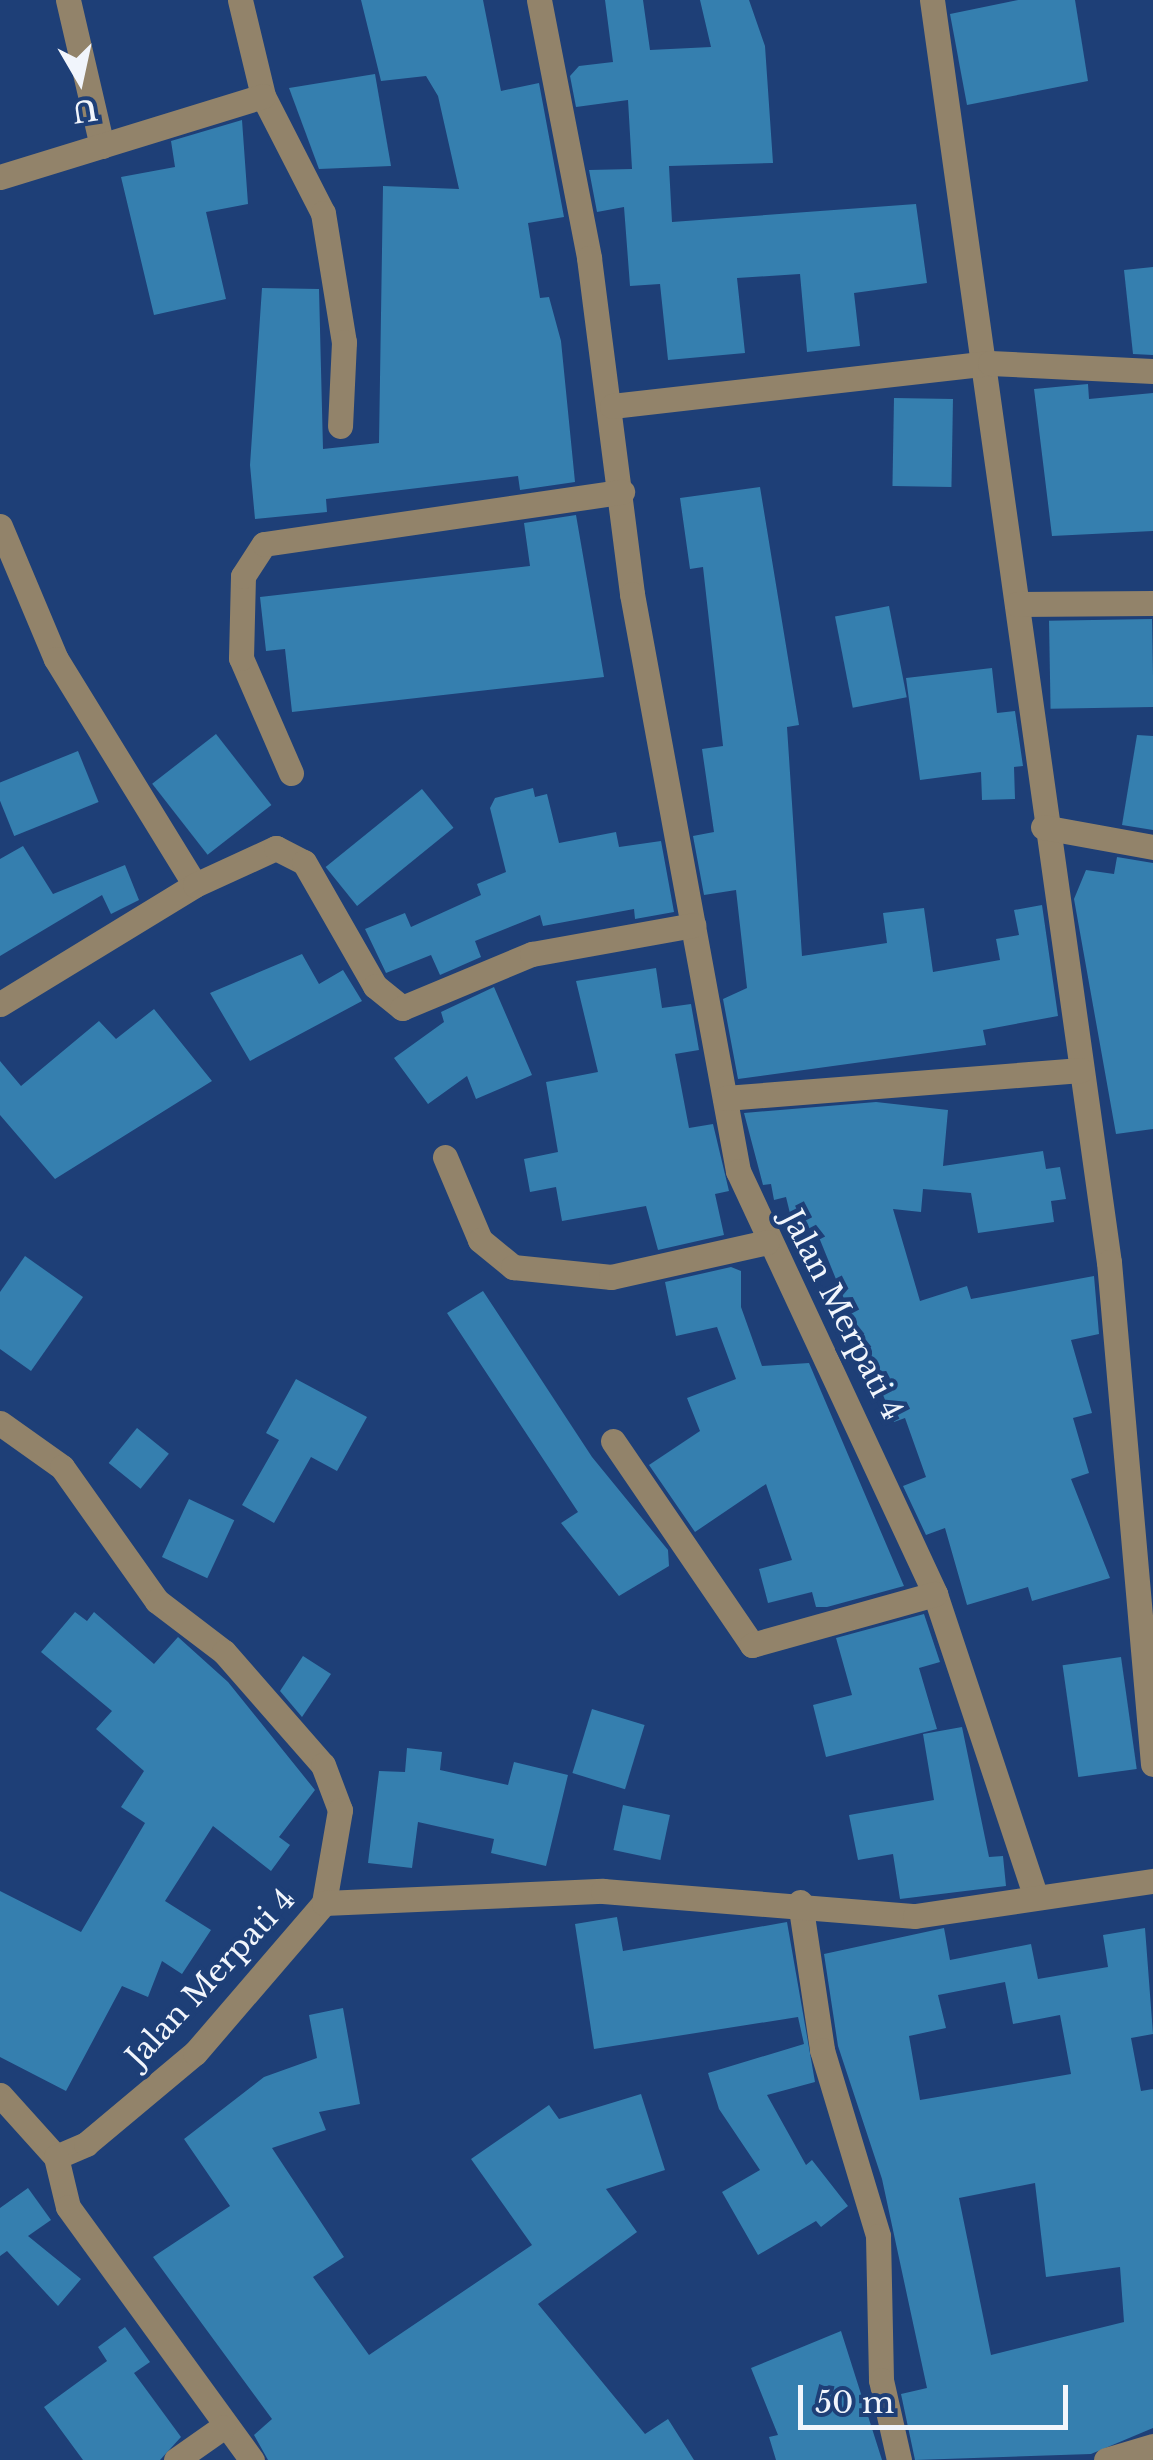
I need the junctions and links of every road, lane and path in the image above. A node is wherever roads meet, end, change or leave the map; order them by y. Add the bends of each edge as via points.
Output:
1 (68, 0) edge
2 (240, 0) edge
3 (539, 0) edge
4 (932, 0) edge
5 (263, 96) junction
6 (102, 146) junction
7 (0, 177) edge
8 (990, 363) junction
9 (1153, 371) edge
10 (612, 406) junction
11 (340, 426) dead end
12 (622, 492) junction
13 (0, 526) edge
14 (1153, 603) edge
15 (1018, 604) junction
16 (291, 773) dead end
17 (1043, 828) junction
18 (1153, 847) edge
19 (195, 885) junction
20 (693, 925) junction
21 (0, 1004) edge
22 (1081, 1070) junction
23 (725, 1098) junction
24 (444, 1157) dead end
25 (767, 1242) junction
26 (0, 1423) edge
27 (613, 1441) dead end
28 (935, 1594) junction
29 (1153, 1764) edge
30 (1153, 1880) edge
31 (1035, 1894) junction
32 (800, 1902) junction
33 (324, 1904) junction
34 (4, 2109) edge
35 (56, 2157) junction
36 (223, 2427) junction
37 (1153, 2446) edge
38 (176, 2460) edge
39 (252, 2460) edge
40 (899, 2460) edge
41 (1106, 2460) edge

1 - 6 street
2 - 5 street
3 - 10 street, Jalan Merpati 4
4 - 8 street
5 - 6 street
5 - 11 street via 323,213 344,342
6 - 7 street
8 - 9 street
8 - 10 street
8 - 15 street
10 - 12 street, Jalan Merpati 4
12 - 16 street via 264,544 243,576 240,658
12 - 20 street, Jalan Merpati 4
13 - 19 street via 56,659
14 - 15 street
15 - 17 street
17 - 18 street
17 - 22 street
19 - 20 street via 269,850 291,850 384,1000 402,1008 532,954
19 - 21 street
20 - 23 street, Jalan Merpati 4
22 - 23 street
22 - 29 street via 1120,1363
23 - 25 street, Jalan Merpati 4 via 738,1171
24 - 25 street via 480,1240 512,1268 611,1276
25 - 28 street, Jalan Merpati 4 via 866,1430
26 - 33 street via 62,1467 158,1601 224,1652 323,1764 340,1810
27 - 28 street via 752,1645
28 - 31 street, Jalan Merpati 4
30 - 31 street, Jalan Merpati 4
31 - 32 street, Jalan Merpati 4 via 915,1916 863,1917
32 - 33 street, Jalan Merpati 4 via 603,1891
32 - 40 street via 822,2050 878,2236 880,2380
33 - 35 street, Jalan Merpati 4 via 195,2053 86,2144
34 - 35 street
35 - 36 street via 68,2207
36 - 38 street
36 - 39 street
37 - 41 street

